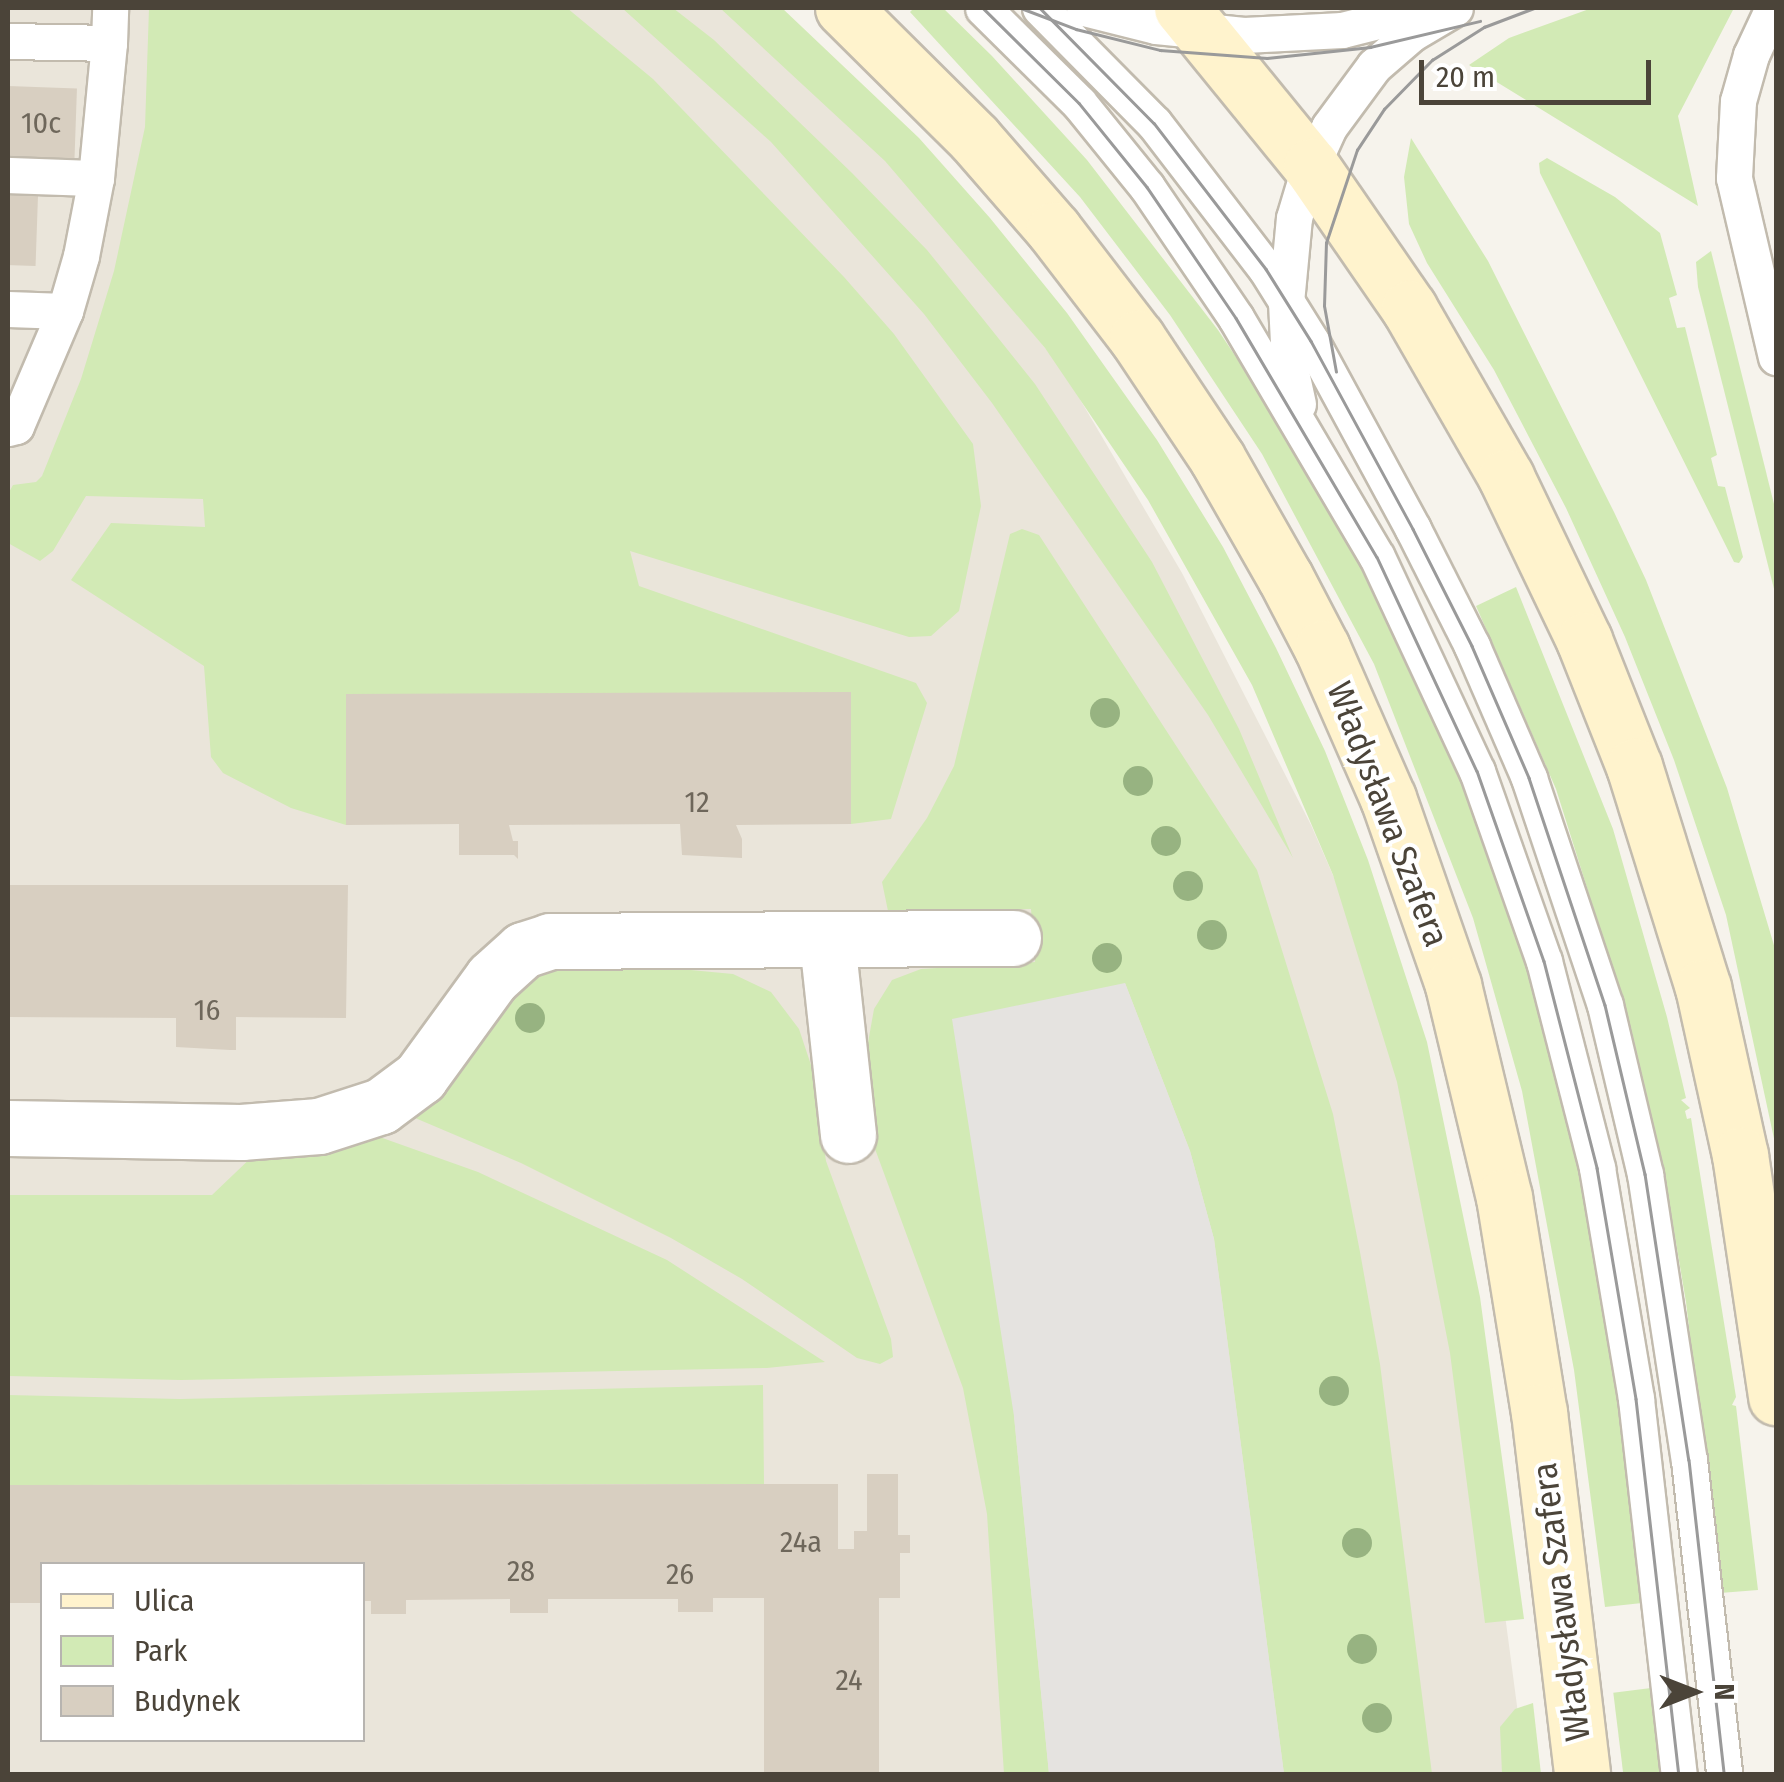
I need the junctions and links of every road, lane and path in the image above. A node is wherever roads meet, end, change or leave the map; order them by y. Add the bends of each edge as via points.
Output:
1 (110, 8) edge
2 (843, 8) edge
3 (983, 8) edge
4 (1040, 8) edge
5 (1084, 8) edge
6 (1428, 8) edge
7 (1455, 8) edge
8 (1773, 8) edge
9 (1193, 20) edge
10 (8, 41) edge
11 (109, 43) junction
12 (1311, 166) junction
13 (8, 176) edge
14 (96, 178) junction
15 (1286, 302) junction
16 (8, 309) edge
17 (66, 311) junction
18 (1776, 357) edge
19 (8, 428) edge
20 (1317, 451) junction
21 (1013, 938) dead end
22 (827, 941) junction
23 (8, 1128) edge
24 (848, 1136) dead end
25 (1776, 1396) edge
26 (1679, 1770) edge
27 (1582, 1774) edge
28 (1724, 1774) edge

1 - 11 lane
2 - 27 main road, Władysława Szafera via 1035,207 1155,364 1294,592 1388,798 1453,985 1504,1197 1539,1412
3 - 20 lane via 1079,103 1147,187
4 - 15 lane via 1154,123
5 - 9 lane
6 - 9 lane via 1308,34
7 - 12 lane via 1374,66 1329,126
8 - 18 lane via 1742,84 1734,178
9 - 12 main road
10 - 11 lane
11 - 14 lane
12 - 15 lane via 1294,218
12 - 25 main road via 1409,308 1493,452 1584,640 1634,766 1689,934 1721,1064
13 - 14 lane
14 - 17 lane
15 - 20 lane via 1293,383
15 - 28 lane via 1472,646 1529,778 1584,936 1626,1086 1660,1256
16 - 17 lane
17 - 19 lane via 16,426
20 - 26 lane via 1405,611 1456,722 1513,866 1561,1017 1618,1277
21 - 22 street
22 - 23 street via 550,942 523,950 492,978 420,1077 381,1106 320,1126 241,1132
22 - 24 street

